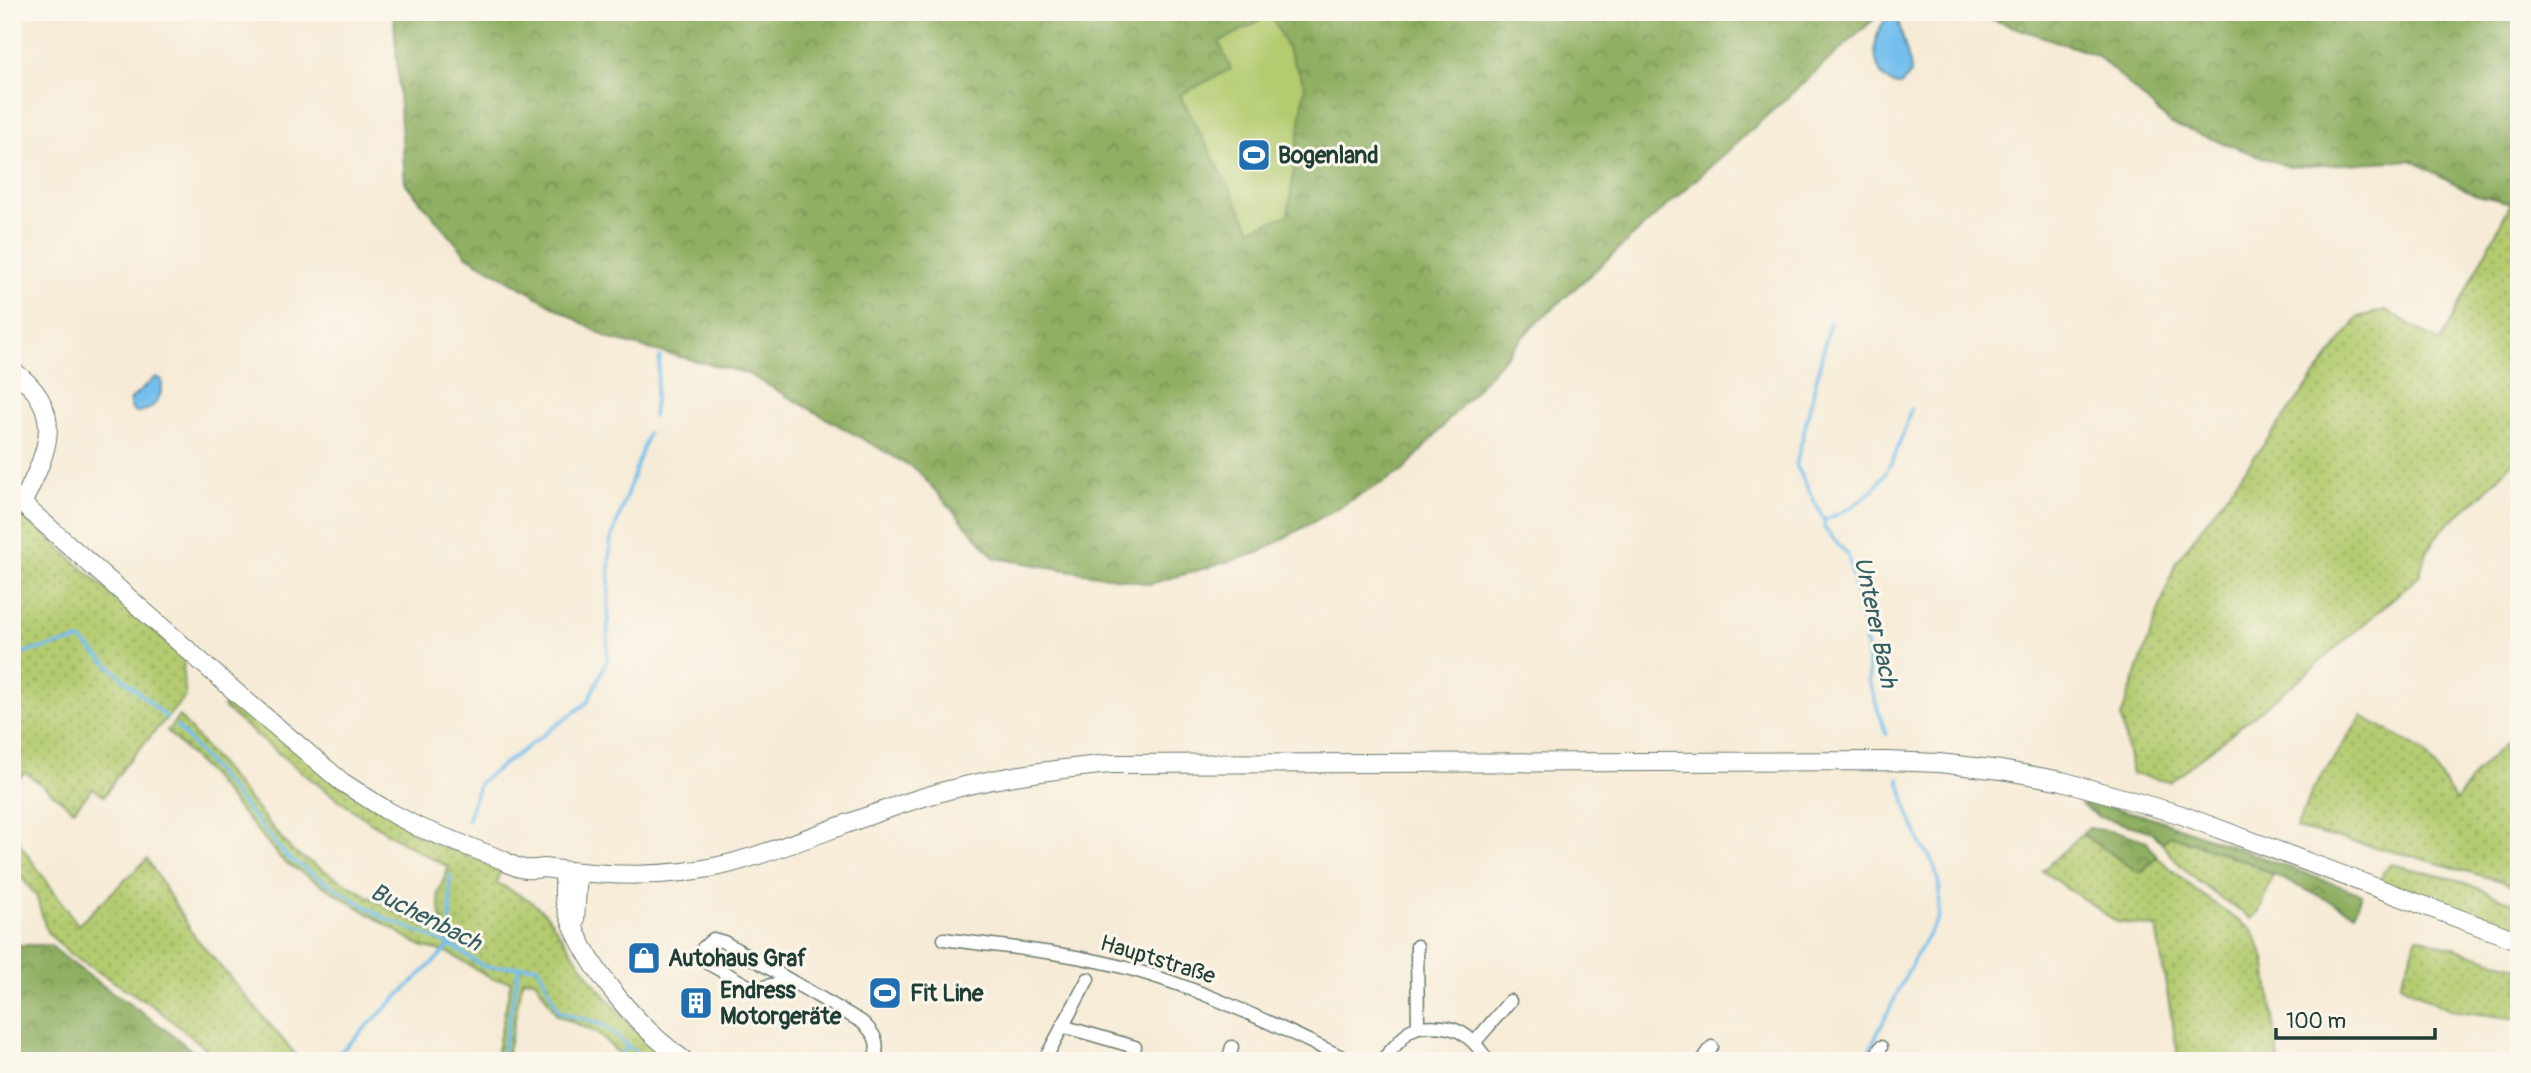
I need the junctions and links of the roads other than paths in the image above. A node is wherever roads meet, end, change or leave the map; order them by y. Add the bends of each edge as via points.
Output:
1 (12, 370) edge
2 (17, 500) edge
3 (571, 871) junction
4 (944, 939) dead end
5 (2519, 941) edge
6 (1417, 946) dead end
7 (1088, 979) dead end
8 (789, 981) junction
9 (1510, 1001) dead end
10 (1062, 1026) junction
11 (1418, 1027) junction
12 (1475, 1041) junction
13 (1712, 1046) dead end
14 (1135, 1047) dead end
15 (1232, 1047) dead end
16 (1881, 1047) dead end
17 (685, 1061) edge
18 (874, 1061) edge
19 (1044, 1061) edge
20 (1228, 1061) edge
21 (1347, 1061) edge
22 (1381, 1061) edge
23 (1488, 1061) edge
24 (1702, 1061) edge
25 (1873, 1061) edge

1 - 2 main road via 34,389 48,421 43,457
2 - 3 main road via 342,782 418,827 503,860 523,859 543,868
3 - 5 main road via 635,875 726,864 923,797 1020,774 1111,764 1926,763 2062,781 2179,814
3 - 17 main road via 575,931 592,961 611,989
4 - 21 street, Hauptstraße via 1097,960 1150,975 1218,999
6 - 11 street
7 - 10 street
8 - 8 street via 754,989 702,960 703,948 713,939 724,942
8 - 18 street via 873,1031 878,1049
9 - 12 street
10 - 14 street
10 - 19 street
11 - 12 street via 1466,1033
11 - 22 street
12 - 23 street
13 - 24 street
15 - 20 street
16 - 25 street

